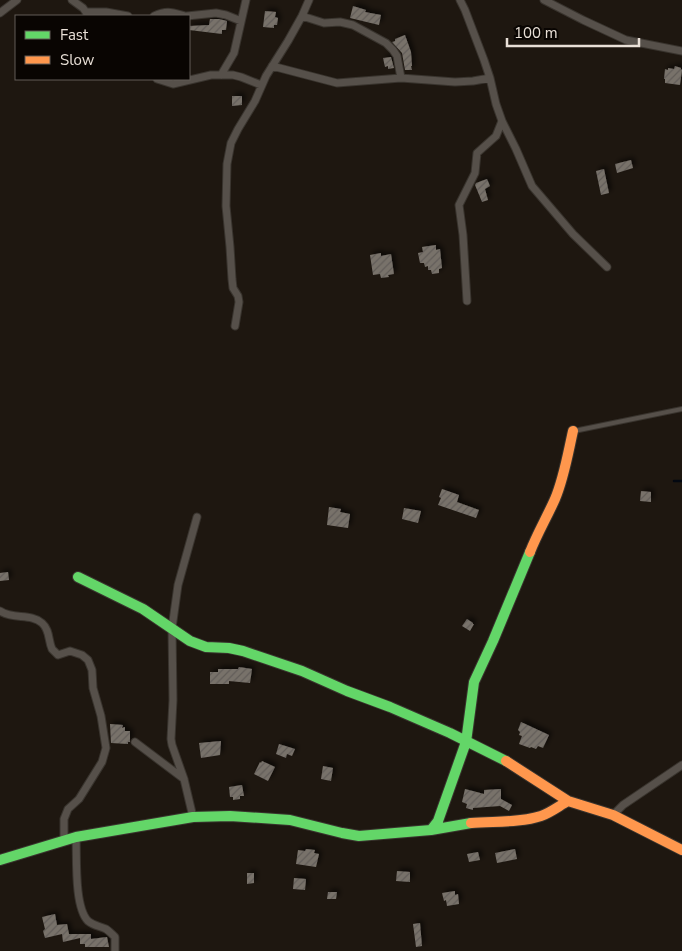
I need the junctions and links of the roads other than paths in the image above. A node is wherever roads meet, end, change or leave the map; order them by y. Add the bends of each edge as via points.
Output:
1 (17, 0) edge
2 (72, 0) edge
3 (246, 0) edge
4 (309, 0) edge
5 (460, 0) edge
6 (544, 0) edge
7 (0, 13) edge
8 (88, 14) edge
9 (122, 15) edge
10 (157, 15) edge
11 (182, 15) edge
12 (190, 16) edge
13 (302, 16) junction
14 (241, 21) junction
15 (682, 51) edge
16 (272, 66) junction
17 (221, 75) junction
18 (401, 78) junction
19 (490, 78) junction
20 (160, 80) edge
21 (190, 80) edge
22 (190, 80) edge
23 (261, 85) junction
24 (502, 121) junction
25 (607, 267) dead end
26 (467, 301) dead end
27 (235, 326) dead end
28 (682, 409) edge
29 (573, 431) joint
30 (197, 517) dead end
31 (78, 577) dead end
32 (0, 611) edge
33 (172, 628) junction
34 (135, 742) dead end
35 (466, 742) junction
36 (682, 765) edge
37 (184, 779) junction
38 (568, 801) junction
39 (613, 815) junction
40 (193, 817) junction
41 (432, 830) junction
42 (76, 837) junction
43 (64, 840) junction
44 (682, 850) edge
45 (0, 860) edge
46 (115, 951) edge

1 - 7 street
2 - 8 street
3 - 14 street
4 - 13 street
5 - 19 street
6 - 15 street via 626,40
8 - 9 street via 106,12
10 - 11 street via 172,12
12 - 14 street via 216,13
13 - 16 street
13 - 18 street via 324,23 340,22 353,26 386,43 397,56
14 - 17 street via 234,53
16 - 18 street via 337,82
16 - 23 street
17 - 22 street
17 - 23 street via 233,75
18 - 19 street via 455,82
19 - 24 street
20 - 21 street via 173,84
23 - 27 street via 233,137 228,164 226,206 230,269 233,288 240,302
24 - 25 street via 535,191
24 - 26 street via 496,136 477,153 475,173 460,204
28 - 29 lane
29 - 35 street via 559,488 474,682
30 - 33 street via 178,585
31 - 33 street via 142,608
32 - 43 street via 5,615 41,621 48,629 52,650 58,655 70,651 82,655 92,670 106,748 102,762 79,799 68,809 64,819
33 - 35 street via 198,645 229,648 302,671
33 - 37 street via 171,739
34 - 37 street
35 - 38 street via 504,760
35 - 41 street via 438,822
36 - 39 street
37 - 40 street
38 - 39 street
38 - 41 street via 538,817
39 - 44 street
40 - 41 street via 290,820 359,836
40 - 42 street
42 - 43 street
42 - 46 street via 78,896 82,912 86,920 115,937
43 - 45 street

